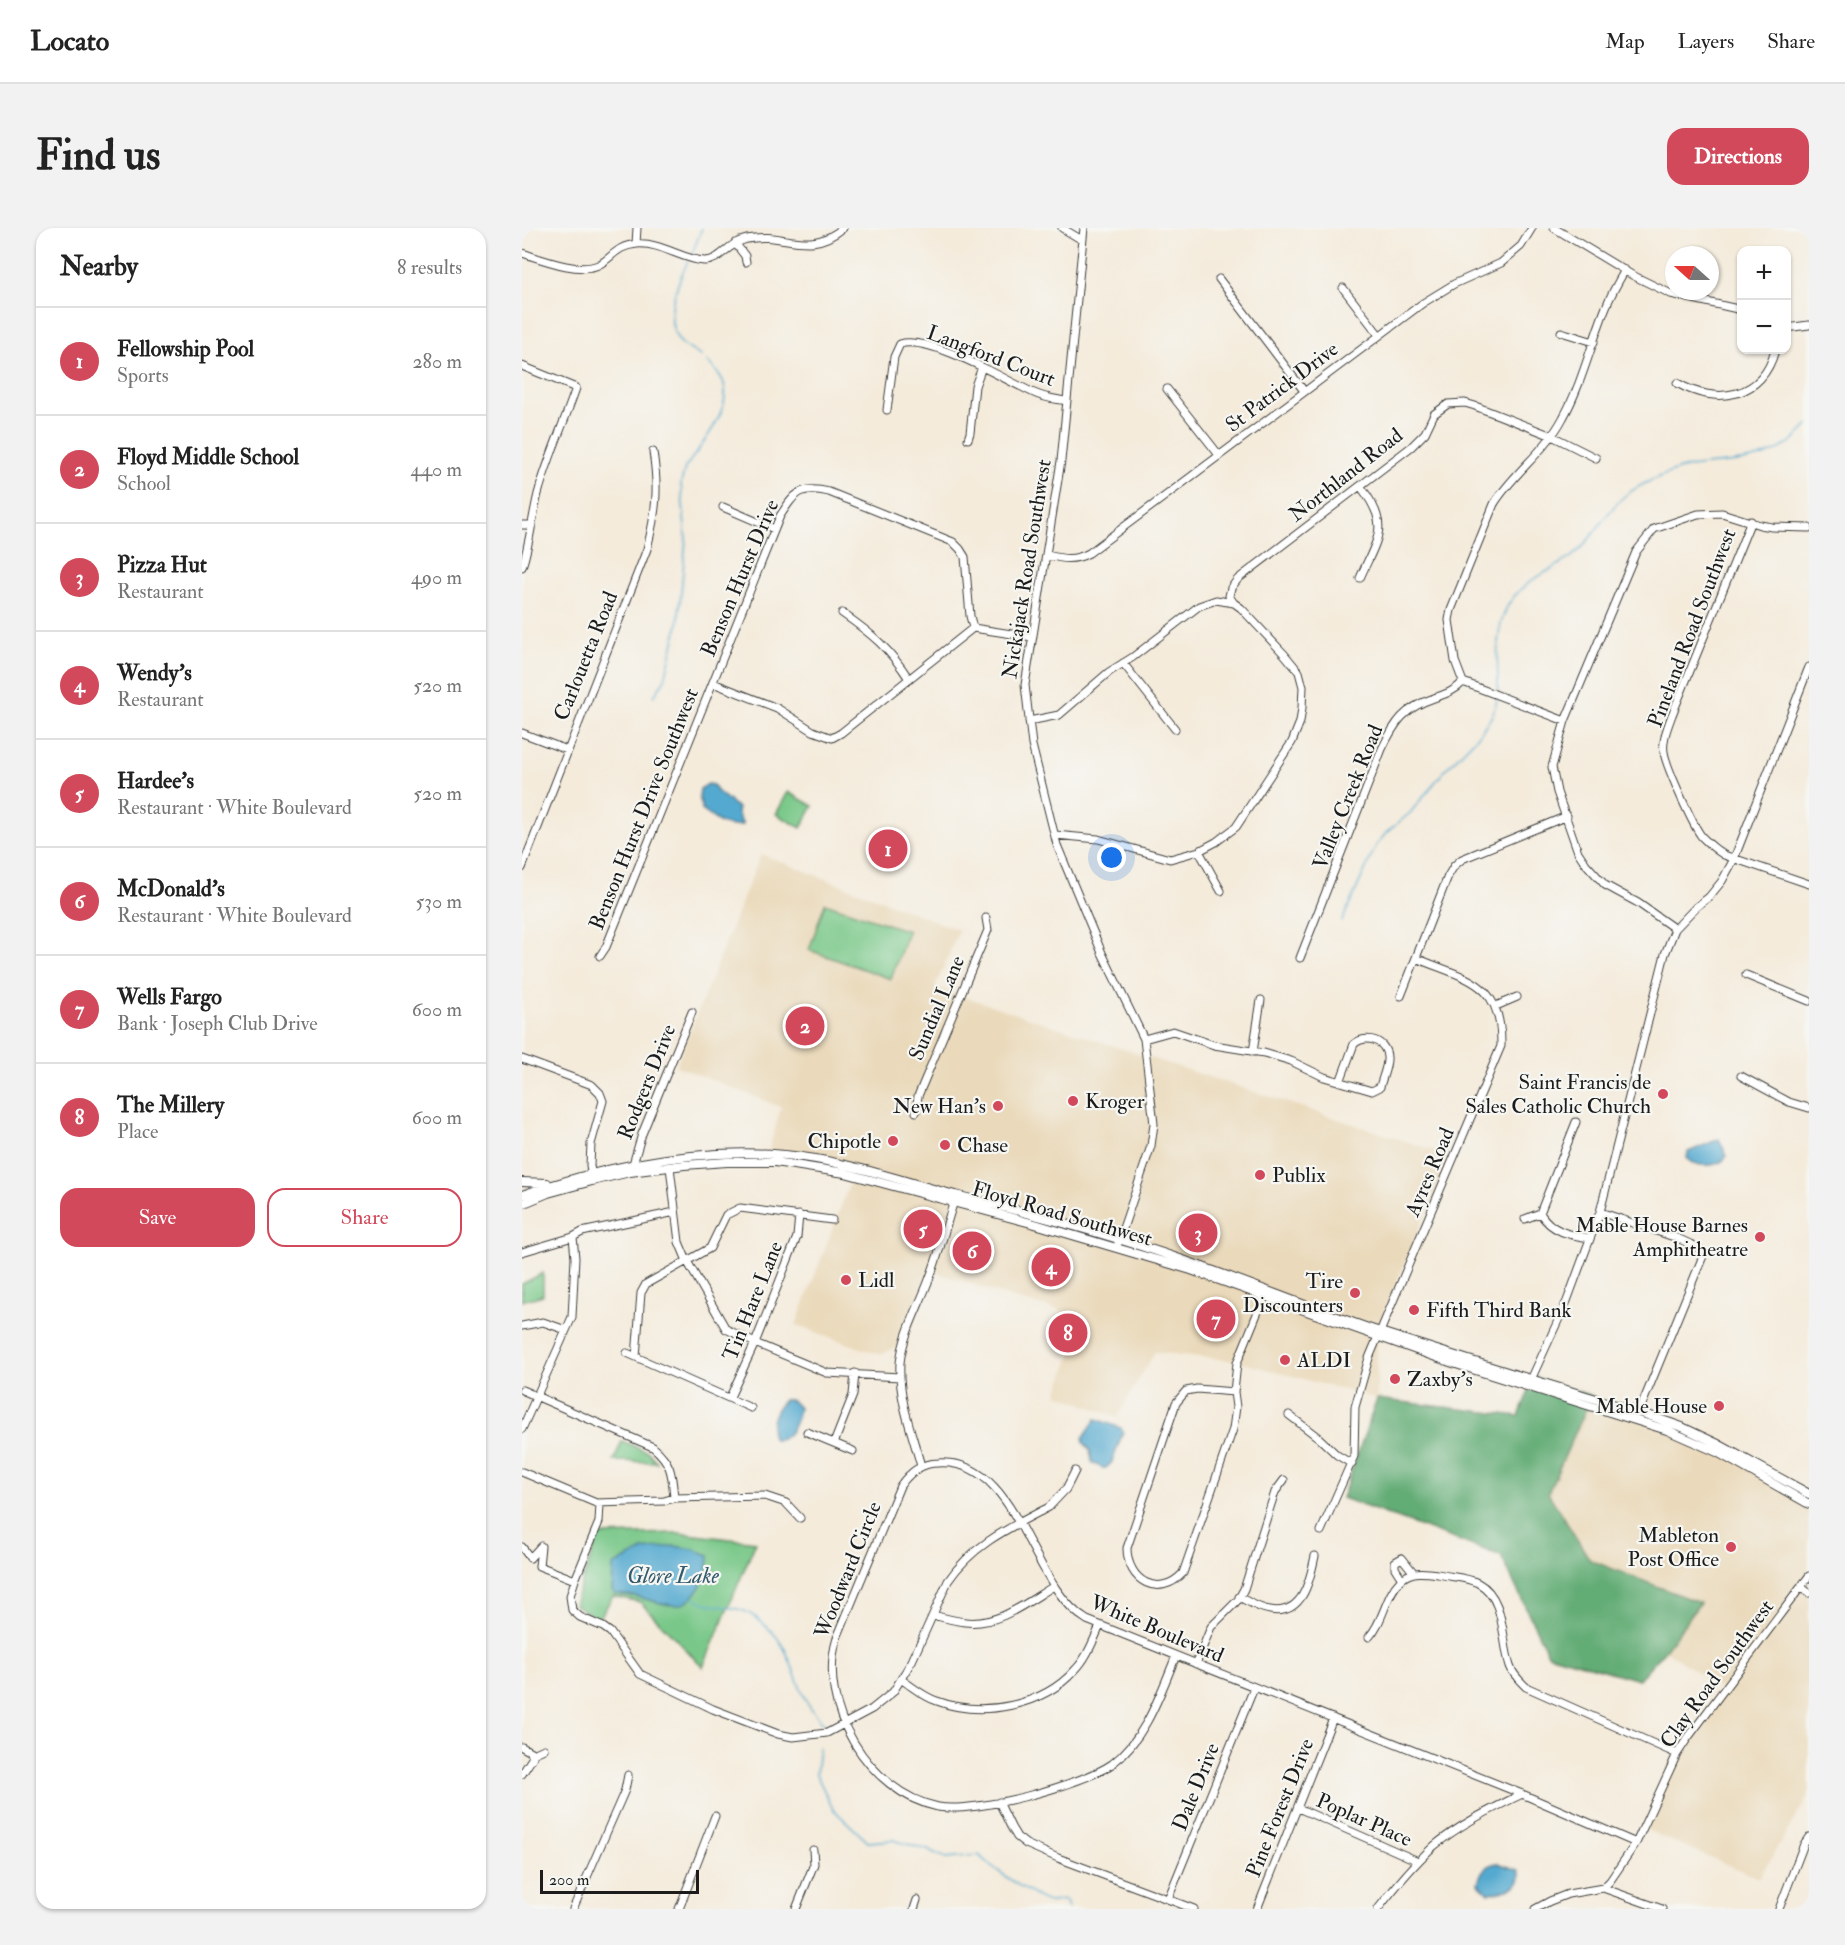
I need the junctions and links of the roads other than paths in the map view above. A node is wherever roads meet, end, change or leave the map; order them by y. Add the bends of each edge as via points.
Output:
1 (637, 228) edge
2 (843, 228) edge
3 (1062, 228) edge
4 (1084, 228) edge
5 (1532, 228) edge
6 (1554, 228) edge
7 (1082, 240) junction
8 (735, 243) junction
9 (636, 244) junction
10 (522, 254) edge
11 (746, 262) dead end
12 (1625, 270) junction
13 (1219, 279) dead end
14 (1342, 288) dead end
15 (1737, 308) edge
16 (1809, 325) edge
17 (1791, 327) edge
18 (1561, 332) dead end
19 (1379, 335) junction
20 (1594, 342) junction
21 (1774, 354) edge
22 (522, 366) edge
23 (982, 367) junction
24 (1677, 383) dead end
25 (1167, 389) dead end
26 (1304, 391) junction
27 (1066, 401) junction
28 (887, 410) dead end
29 (1552, 436) junction
30 (968, 439) dead end
31 (653, 452) dead end
32 (1219, 454) junction
33 (1596, 458) dead end
34 (1361, 487) junction
35 (723, 507) dead end
36 (1752, 521) junction
37 (522, 525) edge
38 (532, 525) junction
39 (1809, 528) edge
40 (774, 529) junction
41 (1047, 555) junction
42 (522, 567) edge
43 (1360, 578) dead end
44 (1234, 603) junction
45 (842, 613) dead end
46 (973, 628) junction
47 (1032, 637) junction
48 (1123, 663) junction
49 (1809, 667) edge
50 (909, 680) junction
51 (713, 682) junction
52 (1463, 682) junction
53 (1029, 721) junction
54 (1565, 721) junction
55 (1175, 729) dead end
56 (522, 733) edge
57 (567, 750) junction
58 (1567, 816) junction
59 (1055, 835) junction
60 (525, 851) edge
61 (1198, 851) junction
62 (1734, 859) junction
63 (522, 868) edge
64 (1809, 884) edge
65 (1221, 891) dead end
66 (986, 918) dead end
67 (1675, 929) junction
68 (600, 956) dead end
69 (1300, 958) dead end
70 (1416, 958) junction
71 (1746, 975) dead end
72 (1401, 996) dead end
73 (1517, 997) dead end
74 (1261, 1000) dead end
75 (1809, 1001) edge
76 (1496, 1006) junction
77 (693, 1012) dead end
78 (1144, 1039) junction
79 (1253, 1052) junction
80 (522, 1059) edge
81 (1741, 1076) dead end
82 (1340, 1082) junction
83 (1809, 1108) edge
84 (916, 1112) dead end
85 (1576, 1122) dead end
86 (633, 1164) junction
87 (670, 1167) junction
88 (591, 1177) junction
89 (568, 1180) junction
90 (522, 1184) edge
91 (537, 1190) junction
92 (548, 1193) junction
93 (522, 1195) edge
94 (955, 1198) junction
95 (522, 1204) edge
96 (675, 1212) junction
97 (1600, 1212) junction
98 (1540, 1213) junction
99 (799, 1215) junction
100 (1525, 1219) dead end
101 (832, 1220) dead end
102 (573, 1237) junction
103 (1590, 1238) junction
104 (1118, 1244) junction
105 (522, 1252) edge
106 (687, 1261) junction
107 (1264, 1297) junction
108 (522, 1326) edge
109 (566, 1330) junction
110 (1379, 1334) junction
111 (755, 1343) junction
112 (627, 1353) dead end
113 (636, 1357) junction
114 (855, 1373) junction
115 (900, 1377) junction
116 (1530, 1383) junction
117 (522, 1390) edge
118 (1234, 1392) junction
119 (536, 1396) junction
120 (730, 1397) junction
121 (751, 1408) dead end
122 (1639, 1412) junction
123 (1289, 1415) dead end
124 (522, 1429) edge
125 (807, 1432) dead end
126 (834, 1443) junction
127 (853, 1451) dead end
128 (1352, 1464) junction
129 (921, 1466) junction
130 (1075, 1471) dead end
131 (522, 1472) edge
132 (1284, 1480) dead end
133 (1809, 1494) edge
134 (674, 1498) junction
135 (600, 1504) junction
136 (1809, 1504) edge
137 (800, 1518) dead end
138 (1019, 1523) junction
139 (1321, 1531) dead end
140 (522, 1547) edge
141 (1315, 1556) dead end
142 (1414, 1572) junction
143 (1809, 1576) edge
144 (1402, 1579) junction
145 (575, 1580) junction
146 (1054, 1586) junction
147 (1801, 1587) junction
148 (1809, 1593) edge
149 (1239, 1597) junction
150 (933, 1615) junction
151 (1100, 1626) junction
152 (1369, 1637) dead end
153 (1176, 1656) junction
154 (1196, 1664) junction
155 (902, 1680) junction
156 (1254, 1688) junction
157 (1333, 1718) junction
158 (844, 1724) junction
159 (522, 1746) edge
160 (544, 1749) dead end
161 (532, 1754) junction
162 (1677, 1754) junction
163 (522, 1774) edge
164 (628, 1776) dead end
165 (1522, 1794) junction
166 (999, 1802) junction
167 (1298, 1808) junction
168 (715, 1816) dead end
169 (1809, 1837) edge
170 (1636, 1843) junction
171 (813, 1850) dead end
172 (1418, 1862) junction
173 (1603, 1888) junction
174 (1168, 1899) junction
175 (917, 1900) dead end
176 (1646, 1906) edge
177 (573, 1909) edge
178 (679, 1909) edge
179 (796, 1909) edge
180 (914, 1909) edge
181 (1194, 1909) edge
182 (1257, 1909) edge
183 (1378, 1909) edge
184 (1535, 1909) edge
185 (1662, 1909) edge
186 (1779, 1909) edge

1 - 9 street
2 - 8 street via 819,242 757,238
3 - 7 street
4 - 7 street, Nickajack Road Southwest
5 - 19 street, St Patrick Drive via 1521,246 1501,263 1454,284
6 - 12 street
7 - 27 street, Nickajack Road Southwest
8 - 9 street via 715,260 704,261
8 - 11 street
9 - 10 street via 617,250 597,266 576,268
12 - 15 street via 1671,294
12 - 20 street via 1606,305
13 - 26 street
14 - 19 street
16 - 17 street
18 - 20 street
19 - 26 street, St Patrick Drive
20 - 29 street via 1570,405
21 - 24 street via 1764,376 1743,392 1722,397
22 - 38 street via 576,388 542,483
23 - 27 street, Langford Court via 1035,394
23 - 28 street, Langford Court via 936,348 900,344 894,357
23 - 30 street via 975,386
25 - 32 street
26 - 32 street, St Patrick Drive
27 - 41 street, Nickajack Road Southwest
29 - 33 street, Northland Road
29 - 34 street, Northland Road via 1475,406 1448,404 1434,414 1425,433 1411,447
29 - 52 street via 1494,504 1451,610 1450,632
31 - 57 street, Carlouetta Road via 658,481 647,549
32 - 41 street, St Patrick Drive via 1089,553 1078,559
34 - 43 street via 1378,512 1380,523
34 - 44 street, Northland Road via 1238,579 1228,596
35 - 40 street
36 - 39 street via 1772,527
36 - 54 street via 1722,513 1698,514 1654,529 1644,539
36 - 62 street, Pineland Road Southwest via 1672,715 1664,750 1701,836 1714,849
37 - 38 street
38 - 42 street
40 - 46 street, Benson Hurst Drive via 796,493 815,489 947,540 965,557
40 - 51 street, Benson Hurst Drive
41 - 47 street, Nickajack Road Southwest
44 - 48 street via 1216,600 1199,606
44 - 61 street via 1299,672 1303,687 1300,722 1292,742 1236,827
45 - 50 street via 879,640 896,657
46 - 47 street
46 - 50 street, Benson Hurst Drive Southwest
47 - 53 street, Nickajack Road Southwest via 1025,685
48 - 53 street via 1059,715
48 - 55 street
49 - 62 street
50 - 51 street, Benson Hurst Drive Southwest via 832,738 768,704
51 - 68 street, Benson Hurst Drive Southwest
52 - 54 street
52 - 69 street, Valley Creek Road via 1458,688 1415,706 1395,723
53 - 59 street, Nickajack Road Southwest via 1036,767
54 - 58 street via 1552,767
56 - 57 street
57 - 60 street, Carlouetta Road
58 - 67 street via 1578,852 1605,885
58 - 70 street via 1473,854 1454,866
59 - 61 street via 1098,839 1170,859
59 - 78 street, Nickajack Road Southwest via 1089,924
60 - 63 street, Carlouetta Road
61 - 65 street
62 - 64 street, Pineland Road Southwest
62 - 67 street via 1709,897
66 - 84 street, Sundial Lane via 988,930 918,1096
67 - 97 street via 1665,954
70 - 72 street
70 - 76 street via 1474,982
71 - 75 street
73 - 76 street
74 - 79 street
76 - 110 street, Ayres Road via 1501,1046
77 - 86 street, Rodgers Drive
78 - 79 street via 1173,1031 1214,1045
78 - 104 street, Nickajack Road Southwest via 1154,1124 1151,1146
79 - 82 street via 1291,1061
80 - 88 street via 592,1085 600,1093 603,1101 591,1144
81 - 83 street via 1789,1102
82 - 82 street via 1372,1091 1380,1087 1387,1056 1379,1042 1364,1038 1354,1044
85 - 98 street
86 - 88 main road, Floyd Road Southwest
86 - 94 main road, Floyd Road Southwest via 739,1153 786,1155 840,1164
87 - 88 main road, Floyd Road Southwest
87 - 94 main road, Floyd Road Southwest via 751,1161 798,1164
87 - 96 street
88 - 89 main road, Floyd Road Southwest
88 - 92 main road, Floyd Road Southwest
89 - 90 main road
89 - 91 main road, Floyd Road Southwest
90 - 91 street
91 - 92 street
91 - 93 main road, Floyd Road Southwest
92 - 95 main road, Floyd Road Southwest
94 - 104 main road, Floyd Road Southwest
94 - 115 street via 931,1276 902,1350
96 - 102 street
96 - 106 street via 679,1242
97 - 103 street
97 - 122 street via 1677,1238 1699,1248 1703,1256
98 - 100 street
98 - 103 street via 1555,1230
99 - 101 street
99 - 106 street via 740,1208 726,1215 710,1248
99 - 111 street, Tin Hare Lane via 797,1237
102 - 105 street
102 - 109 street via 572,1317
103 - 116 street
104 - 107 main road, Floyd Road Southwest
104 - 110 main road, Floyd Road Southwest via 1176,1258
106 - 111 street via 726,1329
106 - 113 street via 646,1284 640,1300
107 - 110 main road, Floyd Road Southwest
107 - 118 street via 1237,1363
108 - 109 street via 543,1322
109 - 119 street
110 - 116 main road, Floyd Road Southwest
110 - 128 street, Ayres Road via 1358,1396
111 - 114 street via 828,1373
111 - 120 street, Tin Hare Lane
112 - 113 street
113 - 120 street
114 - 115 street
114 - 126 street via 853,1395
115 - 129 street
116 - 122 main road, Floyd Road Southwest
116 - 136 main road, Floyd Road Southwest via 1696,1441
117 - 119 street
118 - 118 street via 1190,1390 1176,1403 1127,1548 1132,1571 1144,1582 1170,1584 1182,1573 1233,1430
119 - 124 street
119 - 134 street via 653,1447 665,1457 671,1470
120 - 121 street
122 - 133 main road, Floyd Road Southwest via 1716,1443
123 - 128 street
125 - 126 street
126 - 127 street
128 - 139 street
129 - 138 street, White Boulevard via 945,1462 970,1468 994,1488
129 - 158 street, Woodward Circle via 900,1486 832,1652 831,1678
130 - 138 street via 1058,1499
131 - 135 street
132 - 149 street via 1275,1492
134 - 135 street
134 - 137 street via 765,1496 786,1503
135 - 145 street via 599,1522
138 - 146 street, White Boulevard
138 - 150 street via 971,1553 948,1581
140 - 145 street via 530,1558 541,1546 539,1566
141 - 149 street via 1304,1593 1291,1608 1269,1611
142 - 144 street
142 - 144 street via 1402,1558 1395,1562
142 - 162 street via 1477,1582 1488,1590 1496,1601 1510,1667 1526,1687
143 - 147 street, Clay Road Southwest
144 - 152 street via 1393,1590 1378,1628
145 - 158 street via 570,1596 572,1610 610,1632 640,1674 778,1734 810,1736
146 - 150 street via 1002,1618 987,1622
146 - 151 street, White Boulevard via 1076,1613
147 - 148 street
147 - 162 street, Clay Road Southwest
149 - 154 street via 1211,1627
150 - 155 street
151 - 153 street, White Boulevard
151 - 155 street via 1075,1670 1045,1693 1023,1703 970,1709 954,1706 924,1695
153 - 154 street, White Boulevard
153 - 166 street, Woodward Circle via 1140,1733 1111,1764 1067,1784
154 - 156 street, White Boulevard
155 - 158 street via 884,1700
156 - 157 street, White Boulevard
156 - 174 street, Dale Drive
157 - 165 street, White Boulevard
157 - 167 street, Pine Forest Drive
158 - 166 street, Woodward Circle via 878,1773 917,1800 954,1809
159 - 161 street
160 - 161 street
161 - 163 street
162 - 170 street, Clay Road Southwest
164 - 177 street
165 - 170 street, White Boulevard
165 - 172 street via 1482,1813
166 - 174 street via 1017,1837 1026,1844
167 - 172 street, Poplar Place
167 - 182 street, Pine Forest Drive
168 - 178 street
169 - 186 street
170 - 173 street, Clay Road Southwest
171 - 179 street via 814,1864
172 - 183 street
173 - 176 street
173 - 184 street via 1568,1894
174 - 181 street
175 - 180 street
176 - 185 street

